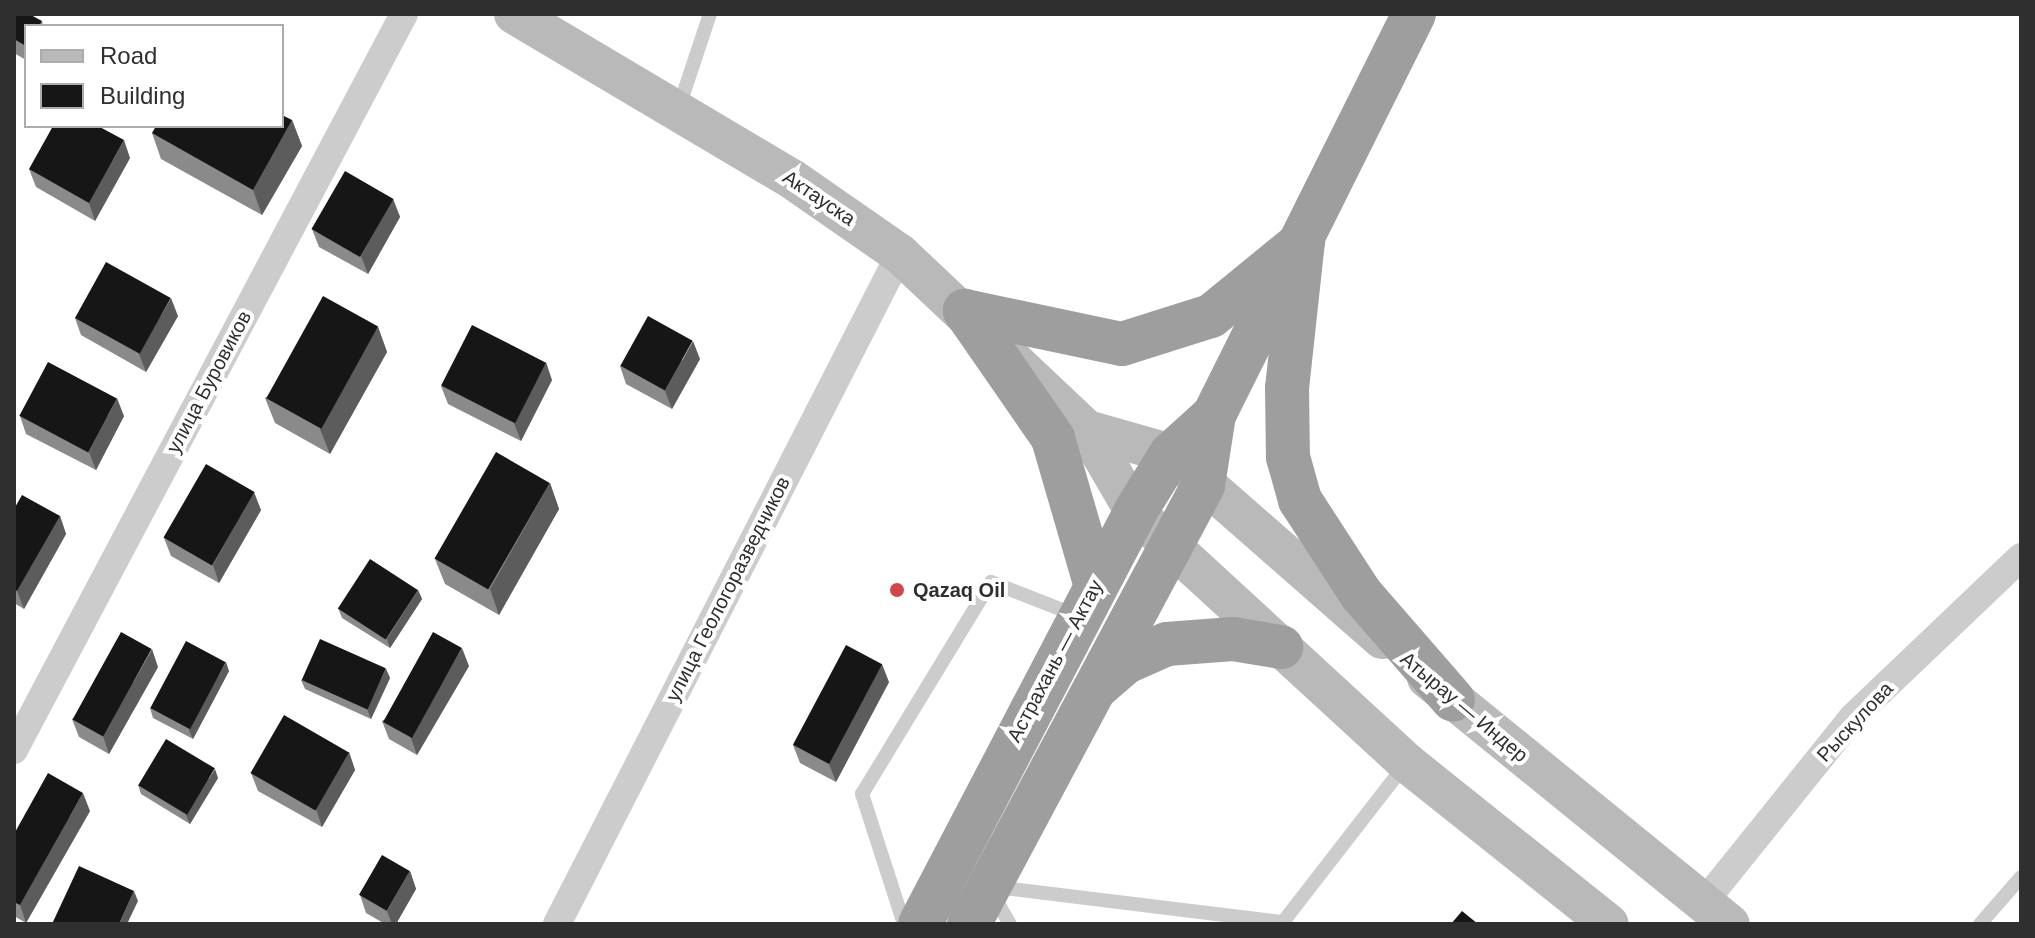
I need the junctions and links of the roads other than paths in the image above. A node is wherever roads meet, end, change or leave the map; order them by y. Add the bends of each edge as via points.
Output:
1 (404, 14) edge
2 (514, 14) edge
3 (710, 14) edge
4 (1414, 14) edge
5 (677, 111) junction
6 (1303, 241) junction
7 (900, 254) junction
8 (965, 311) junction
9 (1214, 415) junction
10 (1087, 430) junction
11 (1171, 454) junction
12 (1203, 485) junction
13 (1135, 512) junction
14 (1170, 545) junction
15 (2021, 557) edge
16 (1086, 600) junction
17 (1281, 647) junction
18 (1086, 697) junction
19 (1453, 700) junction
20 (14, 750) edge
21 (1407, 763) junction
22 (2021, 877) edge
23 (978, 905) edge
24 (1717, 913) edge
25 (557, 924) edge
26 (904, 924) edge
27 (920, 924) edge
28 (1010, 924) edge
29 (1609, 924) edge
30 (1980, 924) edge

1 - 20 street, улица Буровиков
2 - 5 main road, Актауска
3 - 5 lane
4 - 6 highway, Астрахань — Актау
5 - 7 main road, Актауска
6 - 8 highway via 1211,316 1122,344
6 - 9 highway, Астрахань — Актау
6 - 19 highway via 1287,388 1288,457 1300,500 1361,594
7 - 8 main road, Актауска
7 - 25 street, улица Геологоразведчиков
8 - 10 main road, Актауска
8 - 16 highway via 1053,438
9 - 11 highway, Астрахань — Актау
9 - 12 highway, Астрахань — Актау
10 - 11 main road, Актауска
10 - 13 main road, Актауска
11 - 12 main road, Актауска
11 - 13 highway, Астрахань — Актау
12 - 14 highway, Астрахань — Актау
12 - 19 main road, Атырау — Индер
13 - 14 main road, Актауска
13 - 16 highway, Астрахань — Актау
14 - 17 main road
14 - 18 highway, Астрахань — Актау
15 - 24 street, Рыскулова via 1853,717
16 - 26 lane via 991,582 862,794
16 - 27 highway, Астрахань — Актау
17 - 18 highway via 1233,639 1167,644 1126,662
17 - 21 main road
18 - 23 highway, Астрахань — Актау
19 - 24 main road, Атырау — Индер
21 - 23 lane via 1283,922
21 - 29 main road
22 - 30 lane
23 - 28 lane

